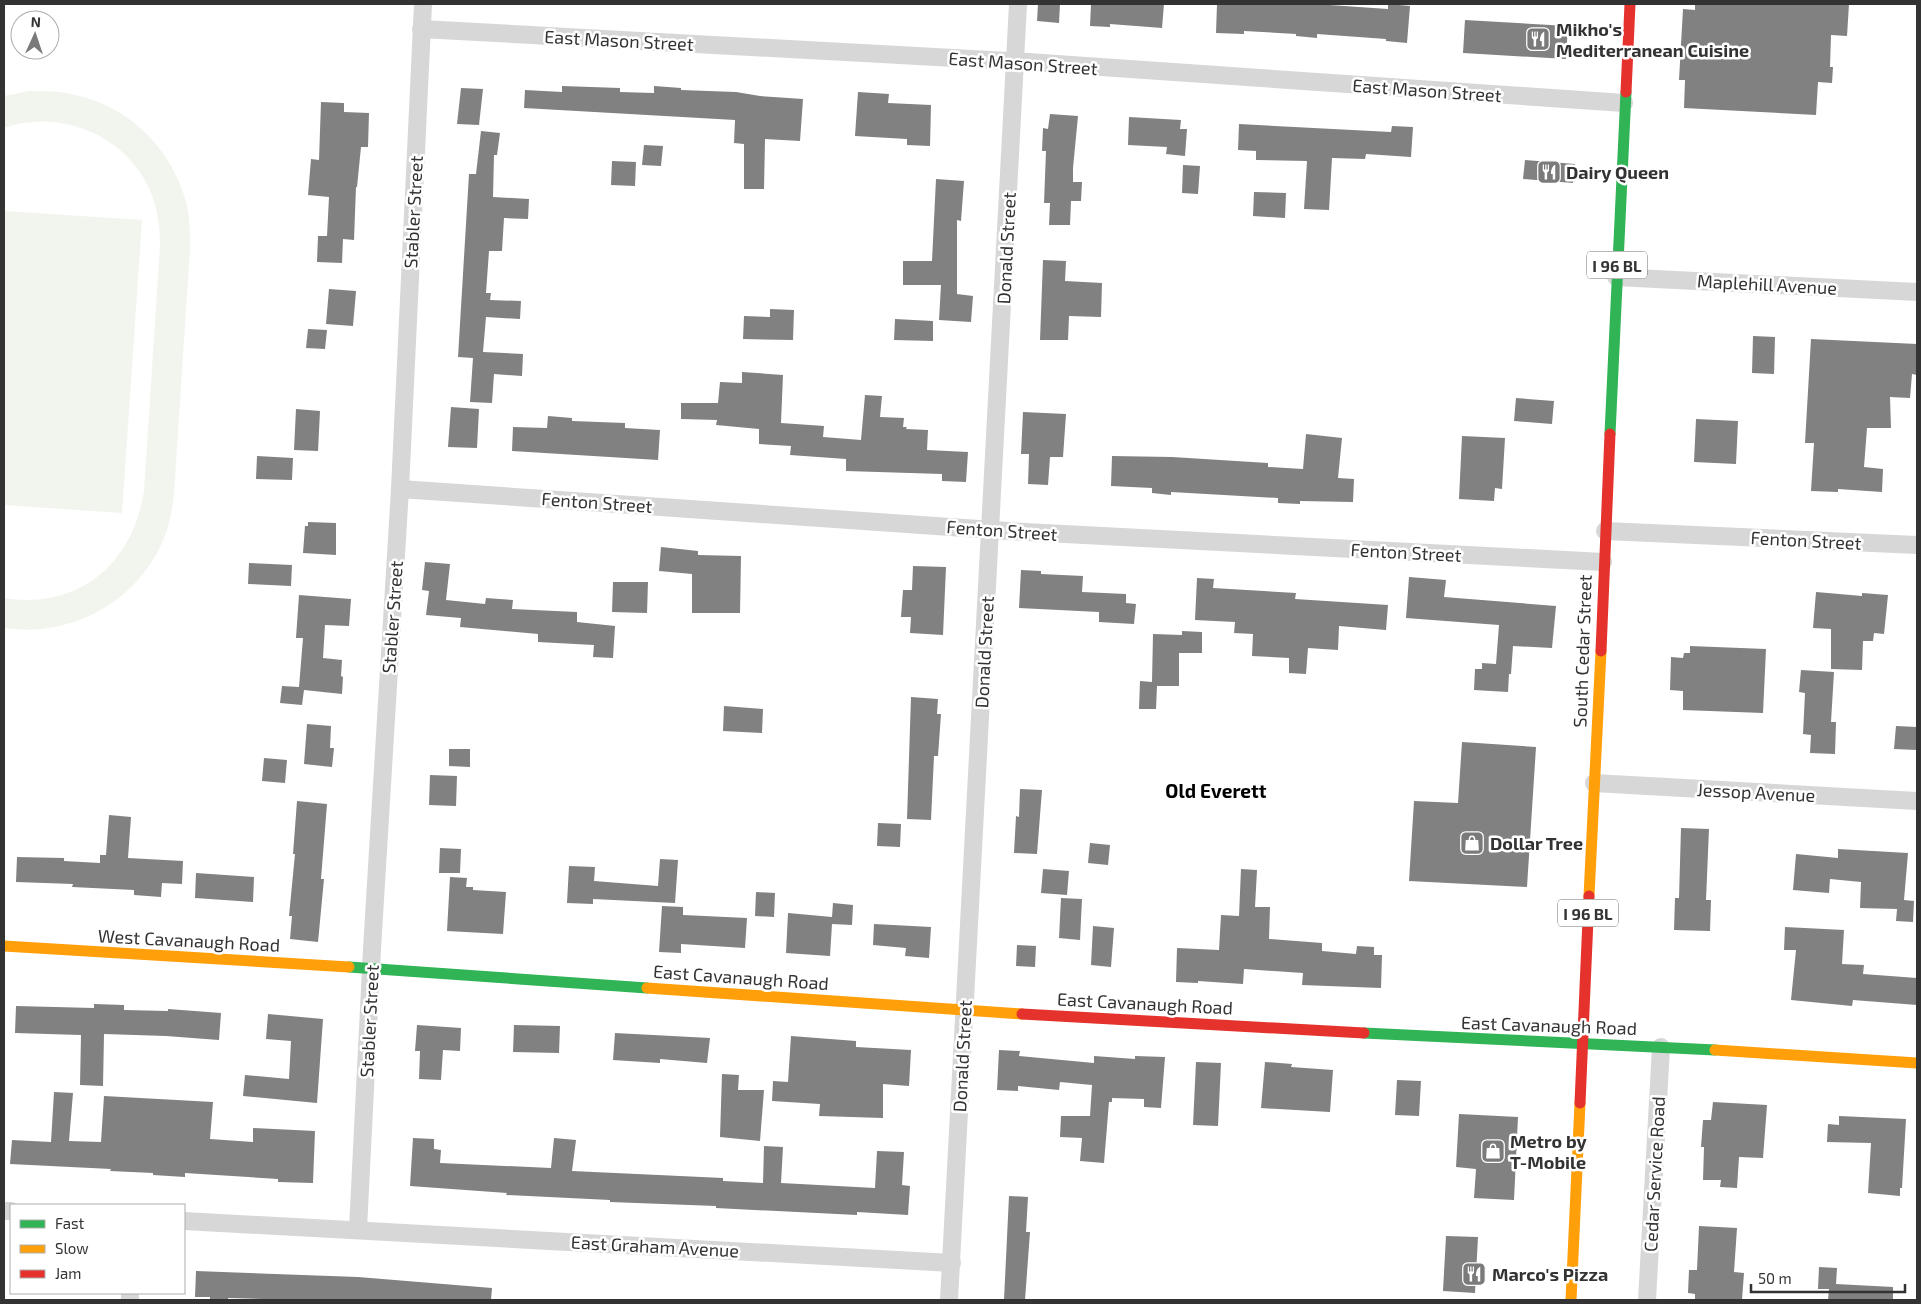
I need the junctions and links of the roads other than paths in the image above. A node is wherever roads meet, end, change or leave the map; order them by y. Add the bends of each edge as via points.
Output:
1 (423, 4) edge
2 (1018, 4) edge
3 (1630, 4) edge
4 (421, 29) junction
5 (1016, 62) junction
6 (1624, 103) junction
7 (1616, 276) junction
8 (1917, 292) edge
9 (400, 489) junction
10 (991, 529) junction
11 (1605, 531) junction
12 (1917, 545) edge
13 (1603, 562) junction
14 (1594, 782) junction
15 (1917, 801) edge
16 (4, 946) edge
17 (372, 968) junction
18 (964, 1011) junction
19 (1582, 1044) junction
20 (1660, 1047) junction
21 (1917, 1063) edge
22 (185, 1221) edge
23 (358, 1229) junction
24 (952, 1262) junction
25 (949, 1300) edge
26 (1571, 1300) edge
27 (1647, 1300) edge

1 - 4 street, Stabler Street
2 - 5 street, Donald Street
3 - 6 street, South Cedar Street / I 96 BL
4 - 5 street, East Mason Street
4 - 9 street, Stabler Street
5 - 6 street, East Mason Street
5 - 10 street, Donald Street
6 - 7 street, South Cedar Street / I 96 BL
7 - 8 street, Maplehill Avenue
7 - 11 street, South Cedar Street / I 96 BL
9 - 10 street, Fenton Street
9 - 17 street, Stabler Street
10 - 13 street, Fenton Street
10 - 18 street, Donald Street
11 - 12 street, Fenton Street
11 - 13 street, South Cedar Street / I 96 BL
13 - 14 street, South Cedar Street / I 96 BL
14 - 15 street, Jessop Avenue
14 - 19 street, South Cedar Street / I 96 BL
16 - 17 street, West Cavanaugh Road
17 - 18 street, East Cavanaugh Road
17 - 23 street, Stabler Street
18 - 19 street, East Cavanaugh Road
18 - 24 street, Donald Street
19 - 20 street, East Cavanaugh Road
19 - 26 street, South Cedar Street / I 96 BL
20 - 21 street, East Cavanaugh Road
20 - 27 street, Cedar Service Road
22 - 23 street, East Graham Avenue
23 - 24 street, East Graham Avenue
24 - 25 street, Donald Street

